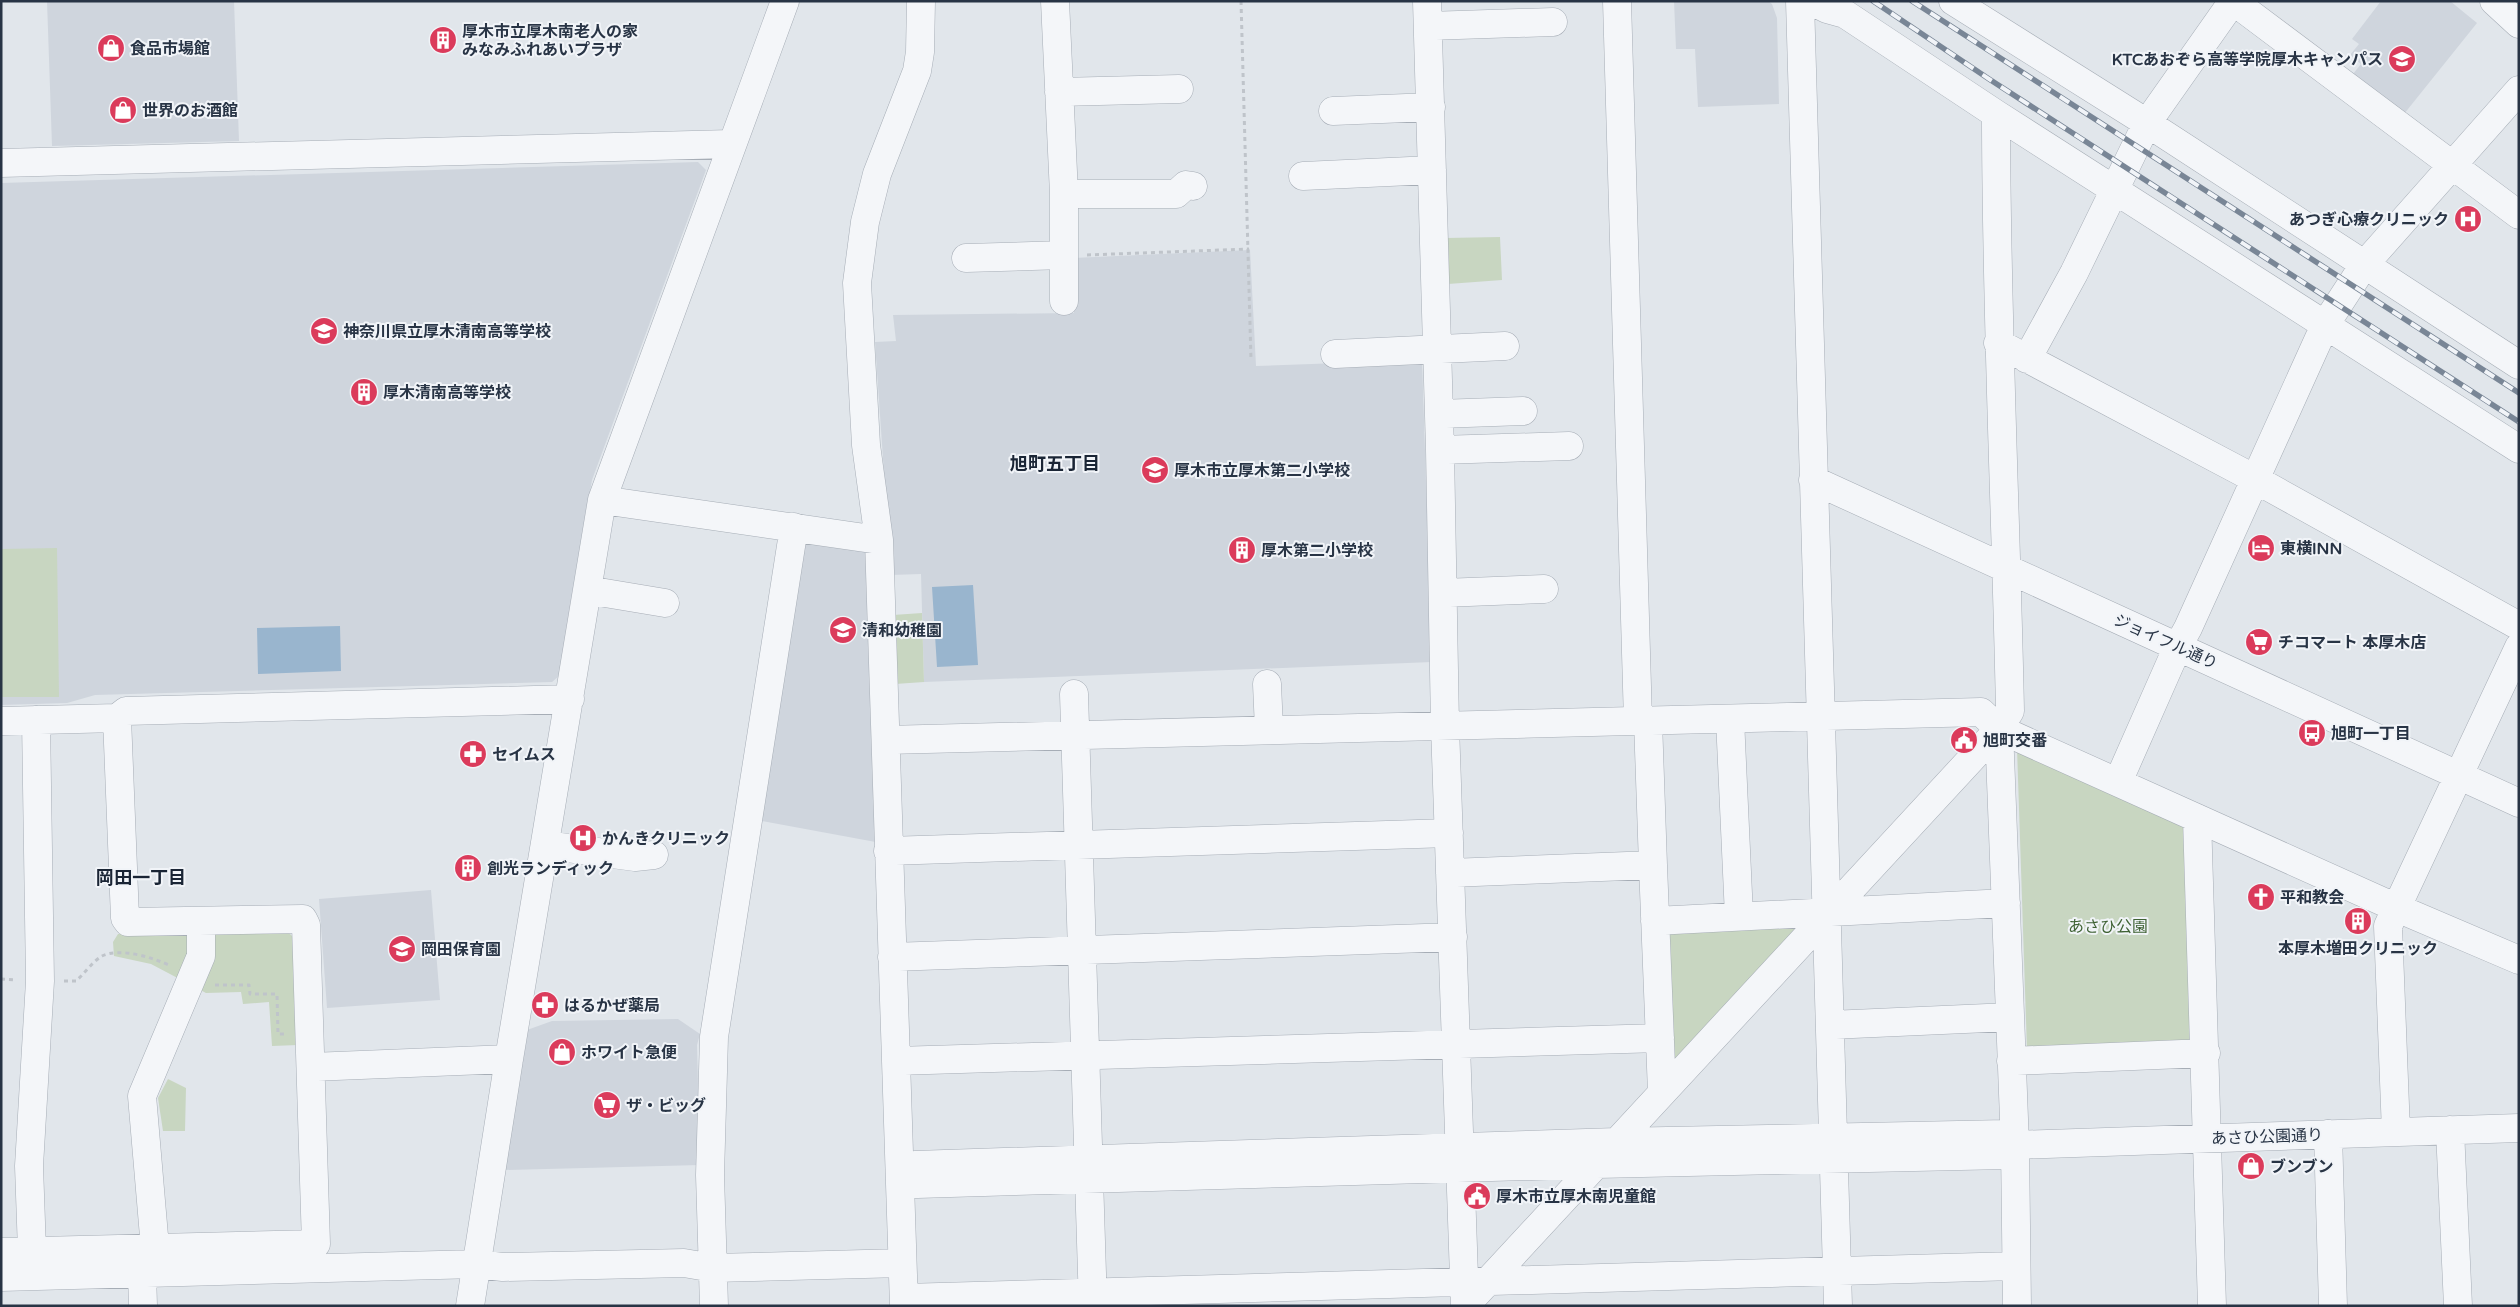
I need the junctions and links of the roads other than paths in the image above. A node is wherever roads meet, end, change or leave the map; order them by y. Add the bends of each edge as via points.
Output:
1 (785, 1) edge
2 (921, 1) edge
3 (1055, 1) edge
4 (1617, 1) edge
5 (1800, 1) edge
6 (1811, 1) edge
7 (1953, 1) edge
8 (2233, 1) edge
9 (2494, 1) edge
10 (1428, 14) edge
11 (2519, 24) edge
12 (1542, 30) dead end
13 (1179, 89) dead end
14 (2519, 90) edge
15 (1059, 92) junction
16 (1431, 107) junction
17 (1333, 111) dead end
18 (1996, 114) junction
19 (2147, 123) junction
20 (731, 144) junction
21 (1, 163) edge
22 (2452, 166) junction
23 (1432, 170) junction
24 (1303, 175) dead end
25 (1193, 186) dead end
26 (2116, 190) junction
27 (1064, 194) junction
28 (2519, 215) edge
29 (1064, 255) junction
30 (966, 258) dead end
31 (2364, 265) junction
32 (1064, 301) dead end
33 (2325, 325) junction
34 (1998, 343) junction
35 (1505, 346) dead end
36 (1437, 349) junction
37 (1335, 354) dead end
38 (2027, 359) junction
39 (2519, 365) edge
40 (1523, 411) dead end
41 (1439, 414) junction
42 (2519, 449) edge
43 (1440, 450) junction
44 (1557, 453) dead end
45 (2254, 479) junction
46 (1813, 480) junction
47 (602, 500) junction
48 (794, 527) junction
49 (878, 540) junction
50 (2007, 569) junction
51 (1544, 589) dead end
52 (587, 590) junction
53 (1443, 593) junction
54 (665, 603) dead end
55 (2519, 626) edge
56 (2178, 646) junction
57 (2519, 647) edge
58 (1267, 684) dead end
59 (1074, 694) dead end
60 (570, 699) junction
61 (117, 718) junction
62 (1820, 718) junction
63 (36, 720) junction
64 (1730, 720) junction
65 (1, 721) edge
66 (1643, 721) junction
67 (1445, 726) junction
68 (1269, 729) junction
69 (1999, 729) junction
70 (1074, 736) junction
71 (886, 740) junction
72 (2459, 776) junction
73 (2118, 782) junction
74 (2519, 803) edge
75 (2197, 818) junction
76 (1450, 833) junction
77 (545, 845) junction
78 (1078, 845) junction
79 (888, 850) junction
80 (654, 855) dead end
81 (1653, 865) junction
82 (1450, 873) junction
83 (2006, 903) junction
84 (2397, 908) junction
85 (1828, 912) junction
86 (1739, 916) junction
87 (1655, 920) junction
88 (201, 922) junction
89 (1453, 937) junction
90 (1081, 950) junction
91 (892, 957) junction
92 (2519, 960) edge
93 (2010, 1017) junction
94 (1830, 1025) junction
95 (1660, 1038) junction
96 (1455, 1044) junction
97 (2206, 1053) junction
98 (1085, 1055) junction
99 (509, 1059) junction
100 (896, 1061) junction
101 (2011, 1061) junction
102 (311, 1067) junction
103 (1662, 1092) junction
104 (2519, 1128) edge
105 (2450, 1130) junction
106 (2396, 1132) junction
107 (2328, 1134) junction
108 (2208, 1137) junction
109 (1617, 1142) junction
110 (2015, 1144) junction
111 (1833, 1148) junction
112 (1460, 1158) junction
113 (1597, 1164) junction
114 (1088, 1170) junction
115 (901, 1174) junction
116 (155, 1248) junction
117 (32, 1251) junction
118 (1, 1252) edge
119 (902, 1263) junction
120 (476, 1264) junction
121 (2015, 1266) junction
122 (713, 1268) junction
123 (1837, 1271) junction
124 (142, 1273) junction
125 (1, 1277) edge
126 (1471, 1294) edge
127 (1093, 1299) edge
128 (904, 1302) edge
129 (143, 1306) edge
130 (470, 1306) edge
131 (714, 1306) edge
132 (1838, 1306) edge
133 (2017, 1306) edge
134 (2212, 1306) edge
135 (2333, 1306) edge
136 (2458, 1306) edge

1 - 20 street
2 - 49 street via 920,52 916,71 877,174 865,222 857,283 866,445
3 - 15 street
4 - 66 street
5 - 46 street
6 - 18 street via 1845,14
7 - 19 street
8 - 19 street
8 - 22 street
9 - 11 street
10 - 12 street
10 - 16 street
13 - 15 street
14 - 22 street
15 - 27 street
16 - 17 street
16 - 23 street
18 - 26 street
18 - 34 street
19 - 26 street
19 - 31 street
20 - 21 street
20 - 47 street
22 - 28 street
22 - 31 street
23 - 24 street
23 - 36 street
25 - 27 street via 1186,186 1176,194
26 - 33 street
26 - 38 street
27 - 29 street
29 - 30 street
29 - 32 street
31 - 33 street
31 - 39 street
33 - 42 street
33 - 45 street
34 - 38 street
34 - 50 street
35 - 36 street
36 - 37 street
36 - 41 street
38 - 45 street
40 - 41 street
41 - 43 street
43 - 44 street
43 - 53 street
45 - 55 street
45 - 56 street
46 - 50 street, ジョイフル通り
46 - 62 street
47 - 48 street
47 - 52 street
48 - 49 street
48 - 122 street via 714,1036 710,1175
49 - 71 street
50 - 56 street, ジョイフル通り
50 - 69 street via 2010,711
51 - 53 street
52 - 54 street
52 - 60 street
53 - 67 street
56 - 72 street, ジョイフル通り
56 - 73 street
57 - 72 street
58 - 68 street
59 - 70 street
60 - 61 street via 126,711
60 - 77 street
61 - 63 street
61 - 88 street via 125,918 128,922
62 - 64 street
62 - 69 street via 1982,712
62 - 85 street
63 - 65 street
63 - 117 street via 40,981 29,1166
64 - 66 street
64 - 86 street
66 - 67 street
66 - 81 street
67 - 68 street
67 - 76 street
68 - 70 street
69 - 73 street
69 - 83 street
69 - 85 street
70 - 71 street
70 - 78 street
71 - 79 street
72 - 74 street, ジョイフル通り
72 - 84 street
73 - 75 street
75 - 84 street
75 - 97 street
76 - 78 street
76 - 82 street
77 - 80 street via 635,857
77 - 99 street
78 - 79 street
78 - 90 street
79 - 91 street
81 - 82 street
81 - 87 street
82 - 89 street
83 - 85 street
83 - 93 street
84 - 92 street
84 - 106 street via 2388,926
85 - 86 street
85 - 94 street
85 - 103 street
86 - 87 street
87 - 95 street
88 - 102 street via 303,919 306,925
88 - 116 street via 201,956 142,1096
89 - 90 street
89 - 96 street
90 - 91 street
90 - 98 street
91 - 100 street
93 - 94 street
93 - 101 street
94 - 111 street
95 - 96 street
95 - 103 street
96 - 98 street
96 - 112 street
97 - 101 street
97 - 108 street
98 - 100 street
98 - 114 street
99 - 102 street
99 - 120 street
100 - 115 street
101 - 110 street
102 - 116 street via 316,1244
103 - 109 street
104 - 105 street, あさひ公園通り
105 - 106 street, あさひ公園通り
105 - 136 street
106 - 107 street, あさひ公園通り
107 - 108 street, あさひ公園通り
107 - 135 street
108 - 110 street, あさひ公園通り
108 - 134 street
109 - 111 street
109 - 112 street
109 - 113 street
110 - 111 street via 2006,1155
110 - 121 street
111 - 113 street
111 - 123 street
112 - 113 street
112 - 114 street
112 - 126 street
113 - 126 street
114 - 115 street via 917,1184
114 - 127 street
115 - 119 street
116 - 117 street
117 - 118 street
119 - 122 street
119 - 128 street
120 - 122 street via 503,1267 684,1263
120 - 124 street
120 - 130 street
121 - 123 street
121 - 133 street
122 - 131 street
123 - 126 street
123 - 132 street
124 - 125 street
124 - 129 street
126 - 127 street
127 - 128 street

